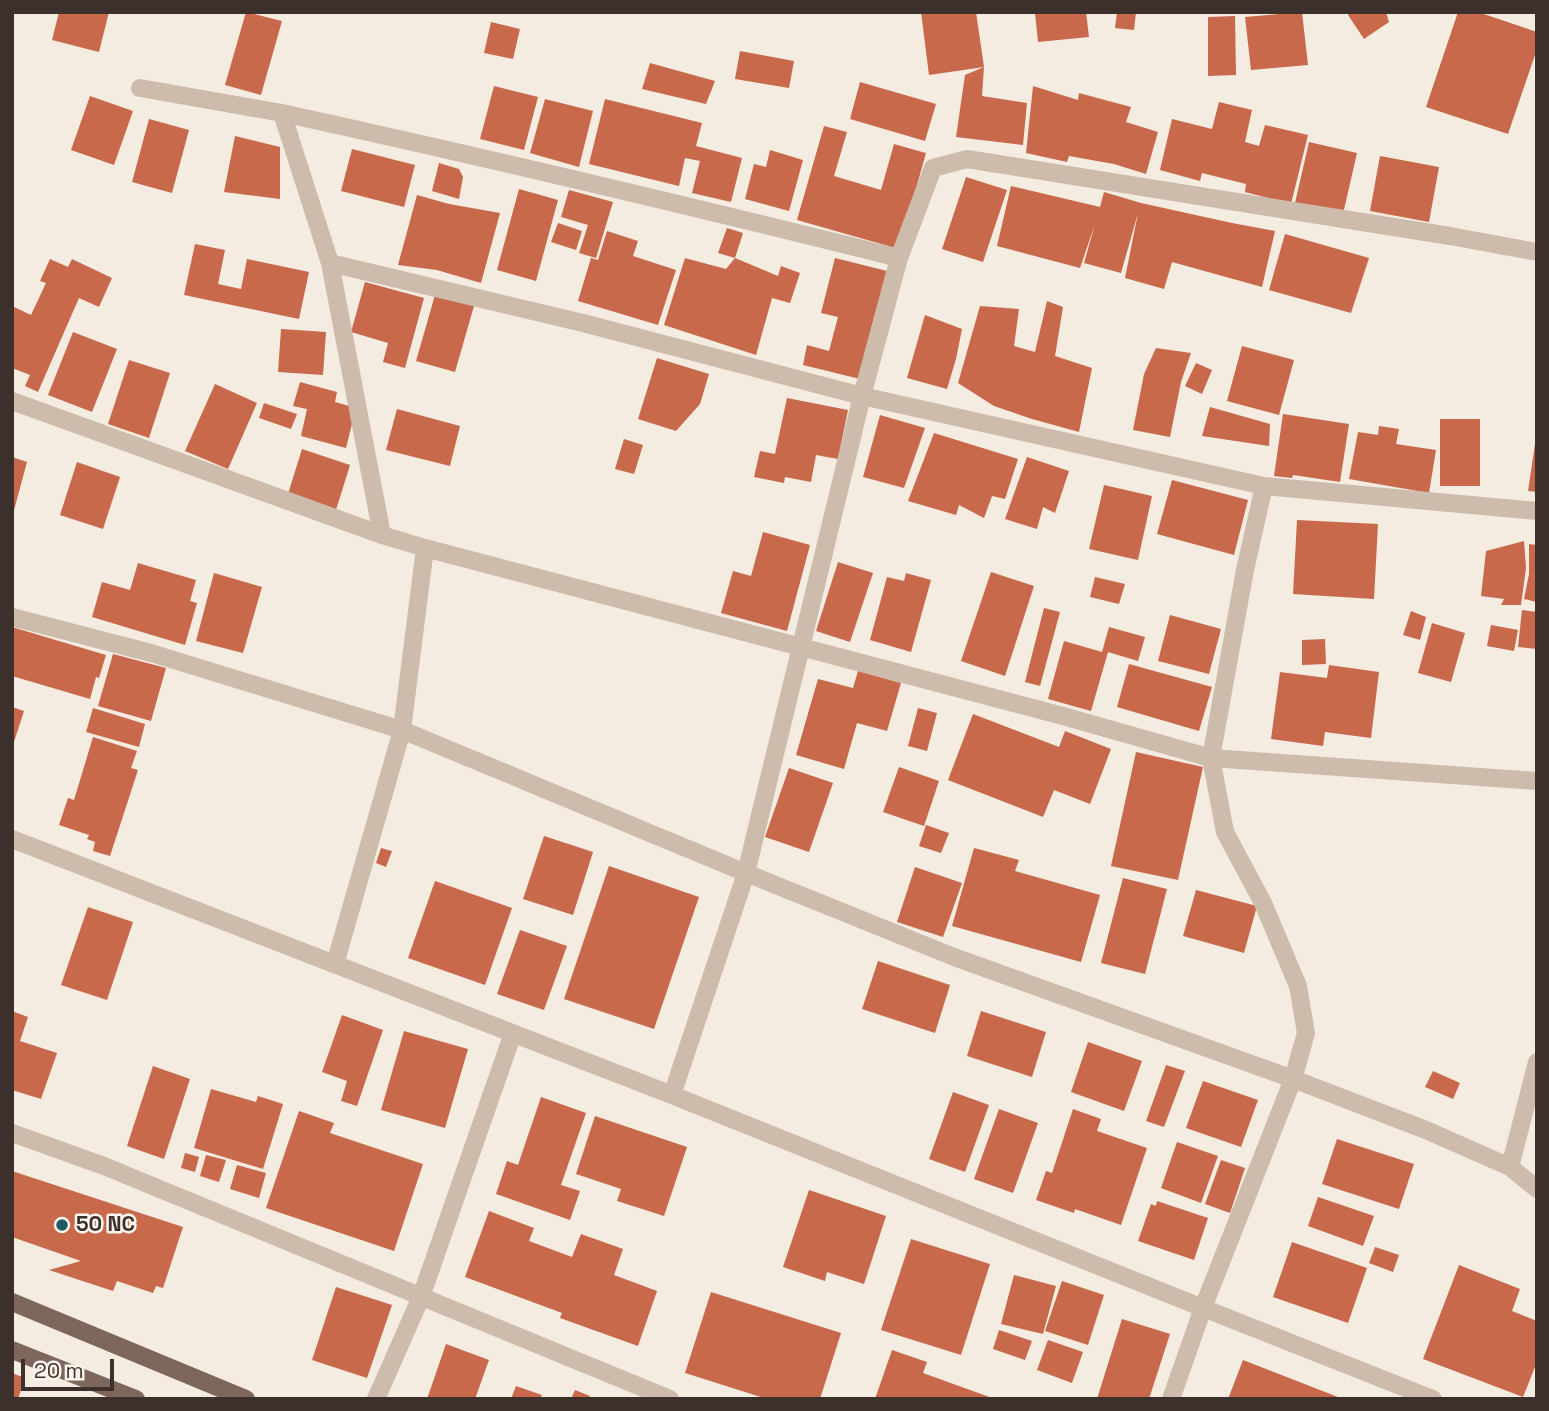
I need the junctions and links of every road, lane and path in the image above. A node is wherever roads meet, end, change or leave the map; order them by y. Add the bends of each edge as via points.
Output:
1 (139, 88) dead end
2 (282, 113) junction
3 (1537, 252) edge
4 (899, 258) junction
5 (330, 263) junction
6 (862, 396) junction
7 (12, 401) edge
8 (1264, 486) junction
9 (1537, 511) edge
10 (382, 535) junction
11 (425, 548) junction
12 (12, 617) edge
13 (801, 647) junction
14 (402, 730) junction
15 (1210, 758) junction
16 (1537, 781) edge
17 (12, 839) edge
18 (746, 873) junction
19 (335, 964) junction
20 (513, 1034) junction
21 (1537, 1062) edge
22 (1293, 1079) junction
23 (671, 1095) junction
24 (12, 1133) edge
25 (1510, 1167) junction
26 (1537, 1189) edge
27 (421, 1297) junction
28 (12, 1302) edge
29 (1203, 1308) junction
30 (12, 1350) edge
31 (136, 1399) edge
32 (247, 1399) edge
33 (376, 1399) edge
34 (670, 1399) edge
35 (1171, 1399) edge
36 (1433, 1399) edge

1 - 2 street
2 - 4 street
2 - 5 street
3 - 4 street via 967,159 933,167
4 - 6 street
5 - 6 street
5 - 10 street
6 - 8 street
6 - 13 street
7 - 10 street
8 - 9 street
8 - 15 street
10 - 11 street
11 - 13 street
11 - 14 street
12 - 14 street via 151,653
13 - 15 street
13 - 18 street
14 - 18 street
14 - 19 street
15 - 16 street
15 - 22 street via 1225,832 1263,902 1298,986 1306,1033
17 - 19 street
18 - 22 street via 954,957
18 - 23 street
19 - 20 street
20 - 23 street
20 - 27 street
21 - 25 street
22 - 25 street
22 - 29 street
23 - 29 street
24 - 27 street via 104,1166
25 - 26 street
27 - 33 street
27 - 34 street
28 - 32 main road
29 - 35 street
29 - 36 street
30 - 31 main road

